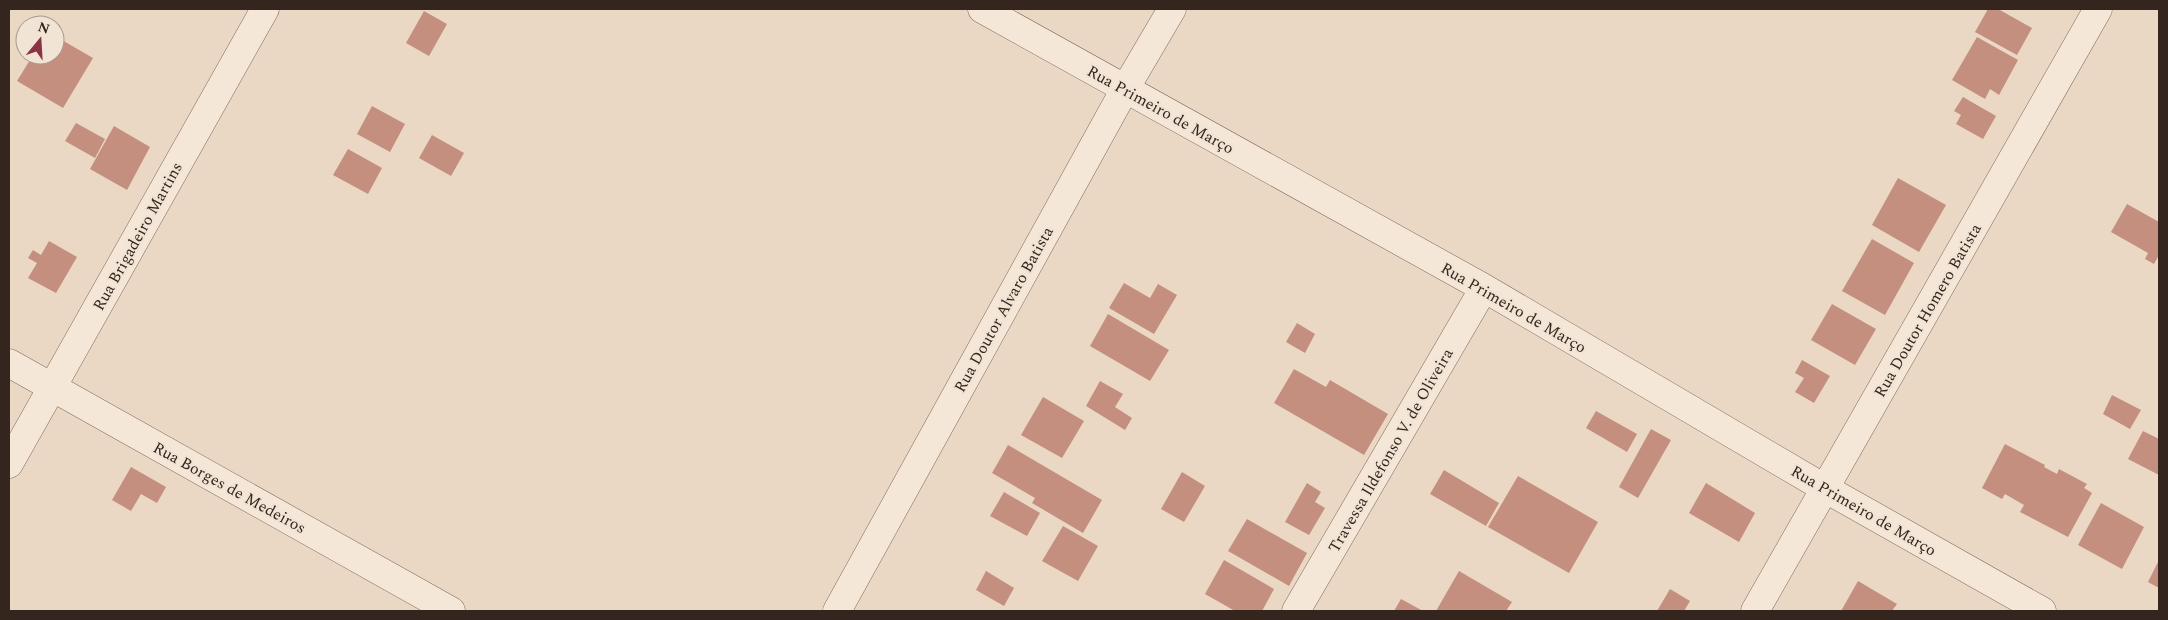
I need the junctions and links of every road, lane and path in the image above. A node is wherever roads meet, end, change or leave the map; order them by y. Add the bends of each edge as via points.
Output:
1 (265, 9) edge
2 (982, 9) edge
3 (1172, 9) edge
4 (2098, 9) edge
5 (1125, 89) junction
6 (1484, 288) junction
7 (9, 363) edge
8 (52, 387) junction
9 (9, 464) edge
10 (1826, 489) junction
11 (451, 611) edge
12 (837, 611) edge
13 (1296, 611) edge
14 (1755, 611) edge
15 (2042, 611) edge

1 - 8 street, Rua Brigadeiro Martins
2 - 5 street, Rua Primeiro de Março
3 - 5 street, Rua Doutor Alvaro Batista
4 - 10 street, Rua Doutor Homero Batista
5 - 6 street, Rua Primeiro de Março
5 - 12 street, Rua Doutor Alvaro Batista
6 - 10 street, Rua Primeiro de Março
6 - 13 street, Travessa Ildefonso V. de Oliveira
7 - 8 street, Rua Borges de Medeiros
8 - 9 street, Rua Brigadeiro Martins
8 - 11 street, Rua Borges de Medeiros
10 - 14 street, Rua Doutor Homero Batista
10 - 15 street, Rua Primeiro de Março

